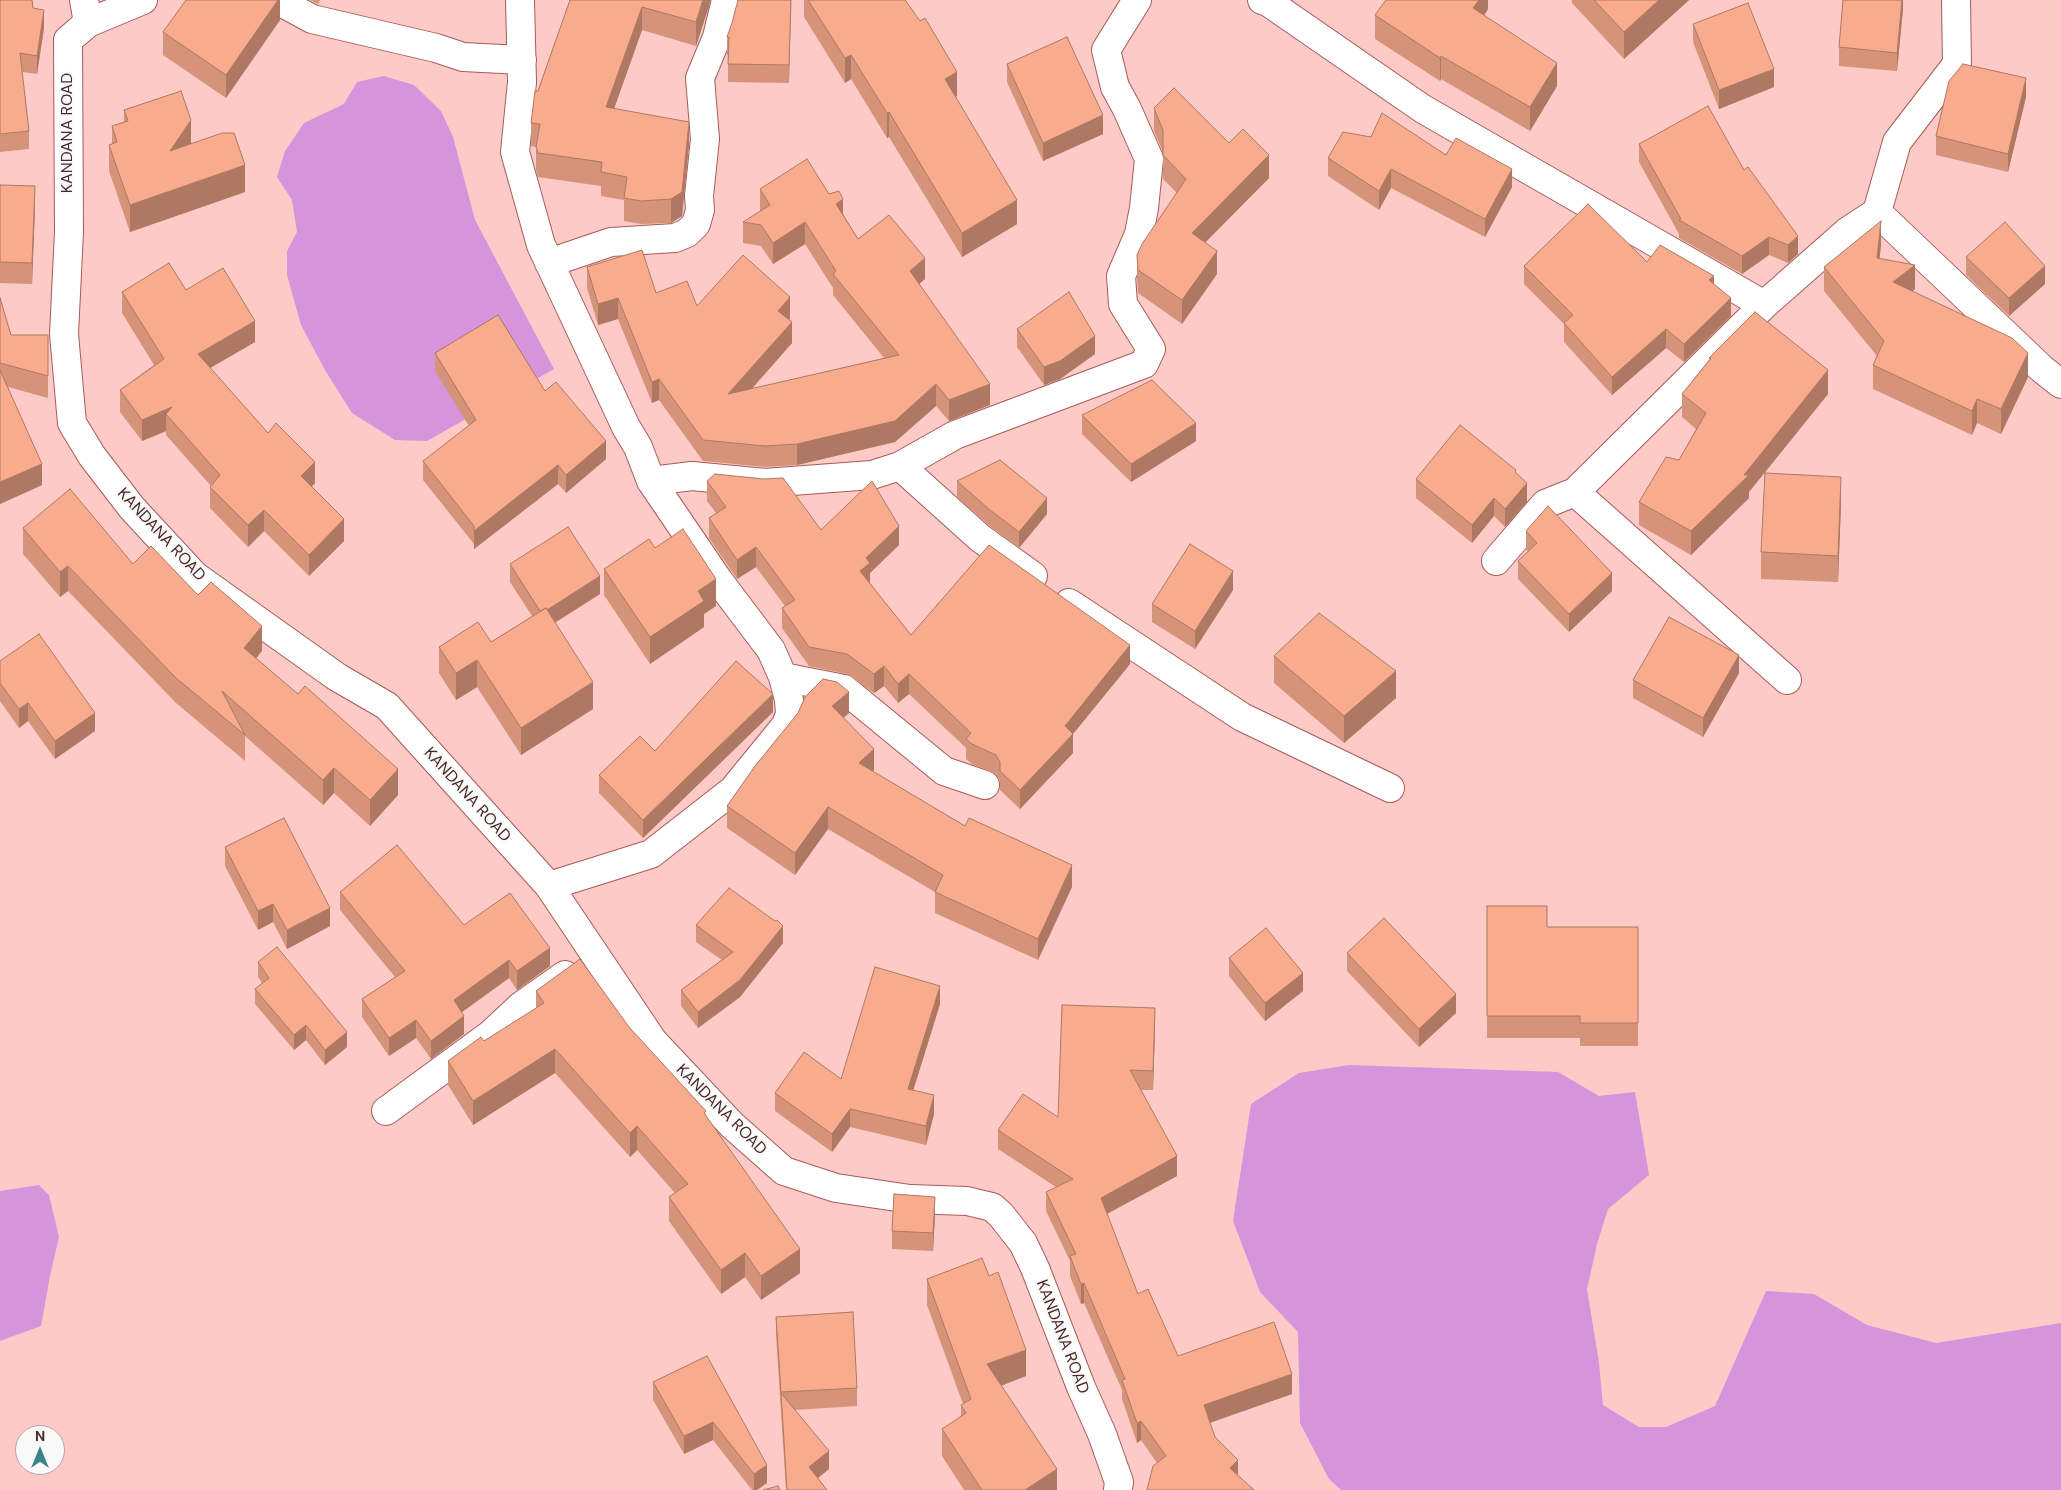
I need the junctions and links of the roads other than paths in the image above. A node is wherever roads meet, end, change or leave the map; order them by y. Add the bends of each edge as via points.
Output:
1 (143, 0) edge
2 (277, 0) edge
3 (520, 0) edge
4 (726, 0) edge
5 (1137, 0) edge
6 (1262, 0) edge
7 (1956, 0) edge
8 (86, 11) edge
9 (522, 60) junction
10 (1877, 212) junction
11 (549, 263) junction
12 (1764, 304) junction
13 (2061, 384) edge
14 (900, 466) junction
15 (651, 481) junction
16 (1575, 492) junction
17 (1496, 562) dead end
18 (783, 677) junction
19 (1787, 680) dead end
20 (985, 785) dead end
21 (1390, 788) dead end
22 (549, 886) junction
23 (596, 955) junction
24 (386, 1111) dead end
25 (1118, 1490) edge

1 - 8 street, KANDANA ROAD
2 - 9 street via 312,19 463,57
3 - 9 street
4 - 11 street via 717,37 700,78 705,139 700,210 696,224 675,238 611,242
5 - 14 street via 1106,50 1115,87 1149,159 1139,234 1121,276 1123,304 1151,349 1144,364 955,435
6 - 12 street via 1423,109
7 - 10 street via 1957,64 1897,142
8 - 22 street, KANDANA ROAD via 68,40 69,232 64,334 72,424 132,508 195,576 337,677 387,706
9 - 11 street via 515,152
10 - 12 street via 1848,231
10 - 13 street
11 - 15 street via 638,447
12 - 16 street
14 - 15 street via 872,475 765,483 692,476
14 - 21 street via 980,538 1048,588 1242,717
15 - 18 street via 771,650
16 - 17 street via 1545,504
16 - 19 street
18 - 20 street via 844,689 944,771
18 - 22 street via 790,714 786,725 732,790 651,854
22 - 23 street, KANDANA ROAD
23 - 24 street via 521,1006 491,1034
23 - 25 street, KANDANA ROAD via 653,1041 732,1125 784,1171 836,1188 910,1199 967,1201 992,1207 1001,1215 1023,1243 1035,1268 1102,1434 1119,1482

